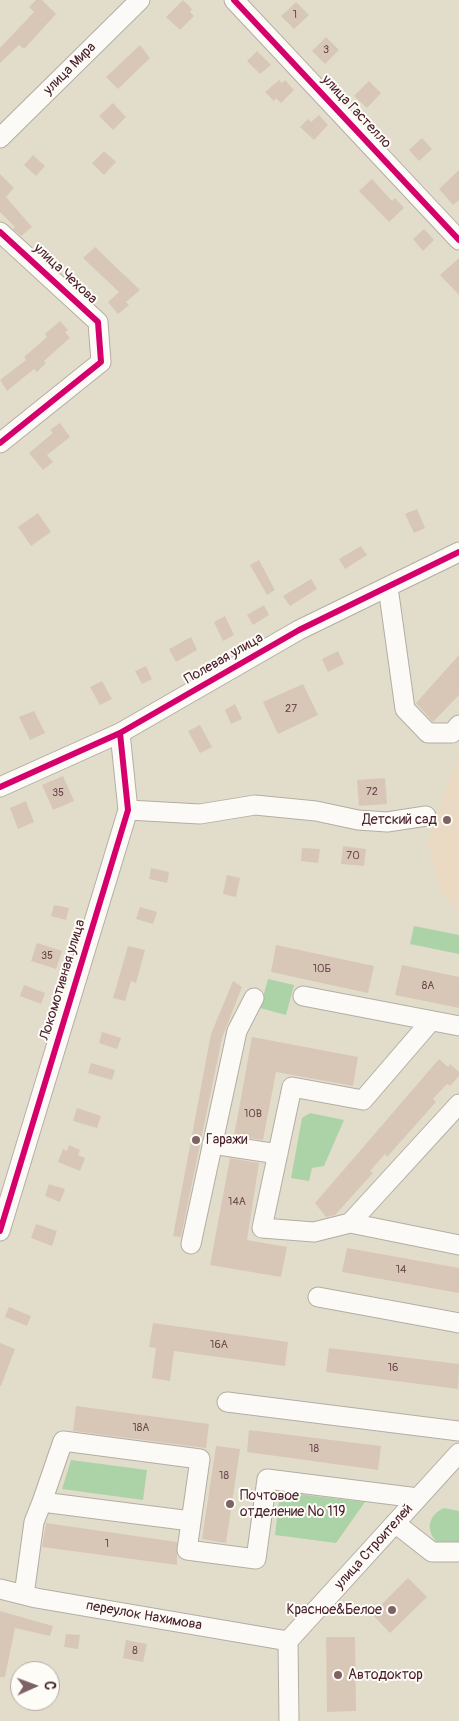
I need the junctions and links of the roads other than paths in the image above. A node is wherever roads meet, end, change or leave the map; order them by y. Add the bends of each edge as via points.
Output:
1 (140, 0) edge
2 (234, 0) edge
3 (0, 138) edge
4 (0, 232) edge
5 (459, 240) edge
6 (0, 443) edge
7 (459, 552) edge
8 (388, 587) junction
9 (459, 724) edge
10 (120, 733) junction
11 (0, 787) edge
12 (128, 810) junction
13 (426, 816) dead end
14 (302, 996) dead end
15 (254, 998) dead end
16 (431, 1021) junction
17 (459, 1026) edge
18 (459, 1104) edge
19 (212, 1144) junction
20 (278, 1154) junction
21 (350, 1223) junction
22 (0, 1231) edge
23 (191, 1244) dead end
24 (459, 1245) edge
25 (318, 1297) dead end
26 (459, 1323) edge
27 (227, 1402) dead end
28 (459, 1431) edge
29 (457, 1463) edge
30 (418, 1498) junction
31 (42, 1502) junction
32 (191, 1521) junction
33 (395, 1524) junction
34 (459, 1552) edge
35 (0, 1589) edge
36 (24, 1595) junction
37 (288, 1641) junction
38 (289, 1721) edge

1 - 3 street, улица Мира
2 - 5 street, улица Гастелло
4 - 6 street, улица Чехова via 98,322 101,362
7 - 8 street, Полевая улица
8 - 9 street via 405,709 428,733 452,733
8 - 10 street, Полевая улица via 300,630
10 - 11 street, Полевая улица
10 - 12 street, Локомотивная улица
12 - 13 street via 200,814 255,805 387,822
12 - 22 street, Локомотивная улица
14 - 16 street
15 - 19 street via 237,1031
16 - 17 street
16 - 20 street via 363,1100 292,1087
18 - 21 street
19 - 20 street
19 - 23 street
20 - 21 street via 262,1228 314,1232
21 - 24 street
25 - 26 street
27 - 28 street
29 - 30 street, улица Строителей
30 - 32 street via 266,1479 256,1559 186,1550
30 - 33 street, улица Строителей
31 - 32 street
31 - 32 street via 62,1441 200,1459
31 - 36 street via 34,1522
33 - 34 street via 432,1552
33 - 37 street, улица Строителей
35 - 36 street, переулок Нахимова
36 - 37 street, переулок Нахимова
37 - 38 street

